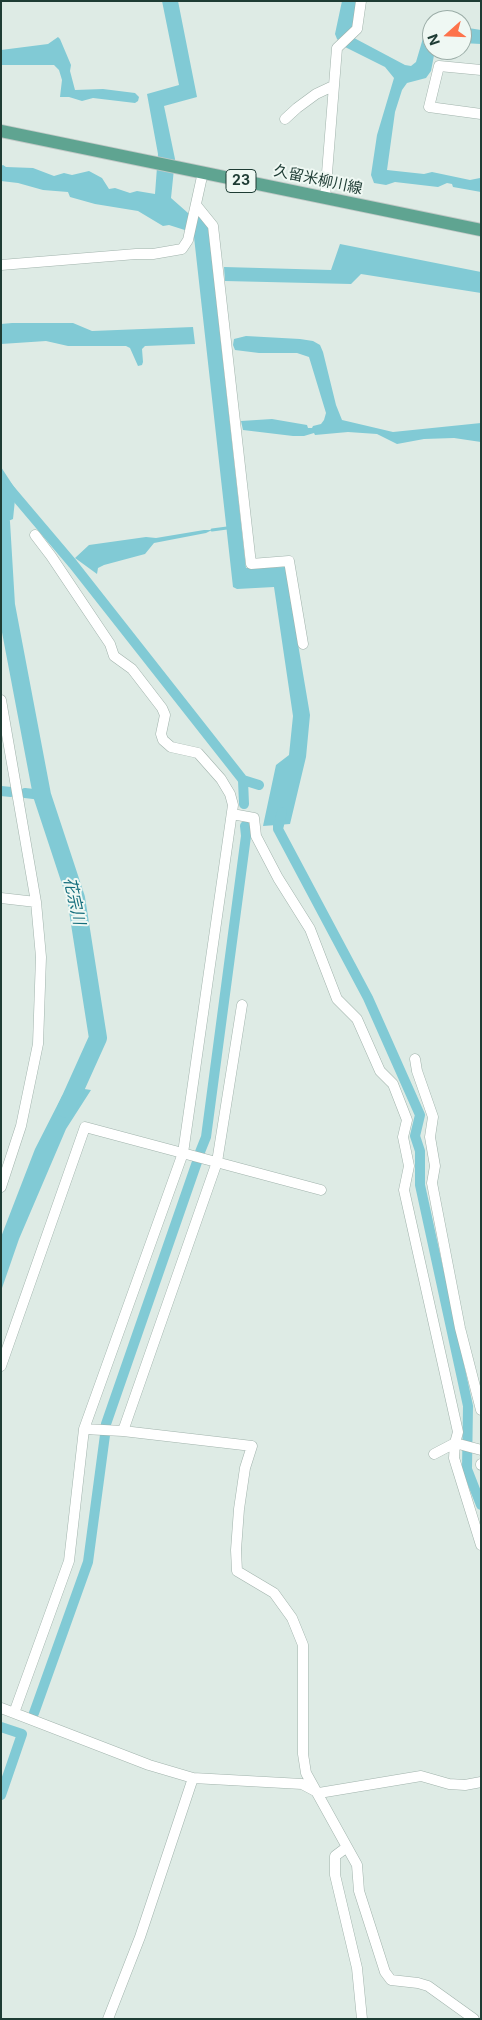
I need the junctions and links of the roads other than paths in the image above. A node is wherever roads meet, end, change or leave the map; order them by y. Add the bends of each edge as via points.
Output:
1 (361, 1) edge
2 (481, 70) edge
3 (333, 86) junction
4 (481, 114) edge
5 (285, 119) dead end
6 (1, 131) edge
7 (203, 172) junction
8 (325, 198) junction
9 (196, 206) junction
10 (481, 230) edge
11 (1, 265) edge
12 (35, 535) dead end
13 (302, 644) dead end
14 (1, 700) edge
15 (232, 814) junction
16 (1, 898) edge
17 (36, 902) junction
18 (242, 1005) dead end
19 (415, 1059) dead end
20 (183, 1153) junction
21 (217, 1162) junction
22 (1, 1187) edge
23 (321, 1190) dead end
24 (1, 1366) edge
25 (481, 1410) edge
26 (84, 1429) junction
27 (123, 1431) junction
28 (455, 1443) junction
29 (481, 1450) edge
30 (434, 1454) dead end
31 (481, 1545) edge
32 (1, 1708) edge
33 (14, 1713) junction
34 (193, 1778) junction
35 (481, 1782) edge
36 (319, 1794) junction
37 (347, 1847) junction
38 (108, 2019) edge
39 (362, 2019) edge
40 (474, 2019) edge

1 - 3 street via 357,29 337,48
2 - 4 street via 439,66 429,107
3 - 5 street via 316,94
3 - 8 street
6 - 7 main road, 久留米柳川線 / 23
7 - 8 main road, 久留米柳川線 / 23
7 - 9 street
8 - 10 main road, 久留米柳川線 / 23
9 - 11 street via 188,240 182,249
9 - 13 street via 213,226 251,564 289,560
12 - 15 street via 104,636 114,656 132,669 162,708 165,716 163,740 171,747 198,753 208,763 230,794 234,805
14 - 17 street
15 - 20 street
15 - 28 street via 254,818 256,836 310,929 337,999 357,1019 380,1071 393,1084 407,1120 403,1137 408,1166 404,1190 458,1432
16 - 17 street
17 - 22 street via 41,957 38,1044 21,1126
18 - 21 street
19 - 25 street via 434,1117 430,1138 435,1166 432,1183 460,1328
20 - 21 street
20 - 24 street via 85,1127
20 - 26 street
21 - 23 street
21 - 27 street
26 - 27 street
26 - 33 street via 69,1561
27 - 36 street via 252,1446 239,1509 237,1571 274,1593 298,1631 303,1645 303,1754 306,1773
28 - 29 street
28 - 30 street
28 - 31 street via 454,1458
32 - 33 street
33 - 34 street via 149,1765
34 - 36 street via 302,1784
34 - 38 street via 140,1937
35 - 36 street via 449,1784 421,1776
36 - 37 street
37 - 39 street via 335,1856 335,1875 357,1968
37 - 40 street via 357,1865 359,1891 385,1972 392,1980 428,1986

